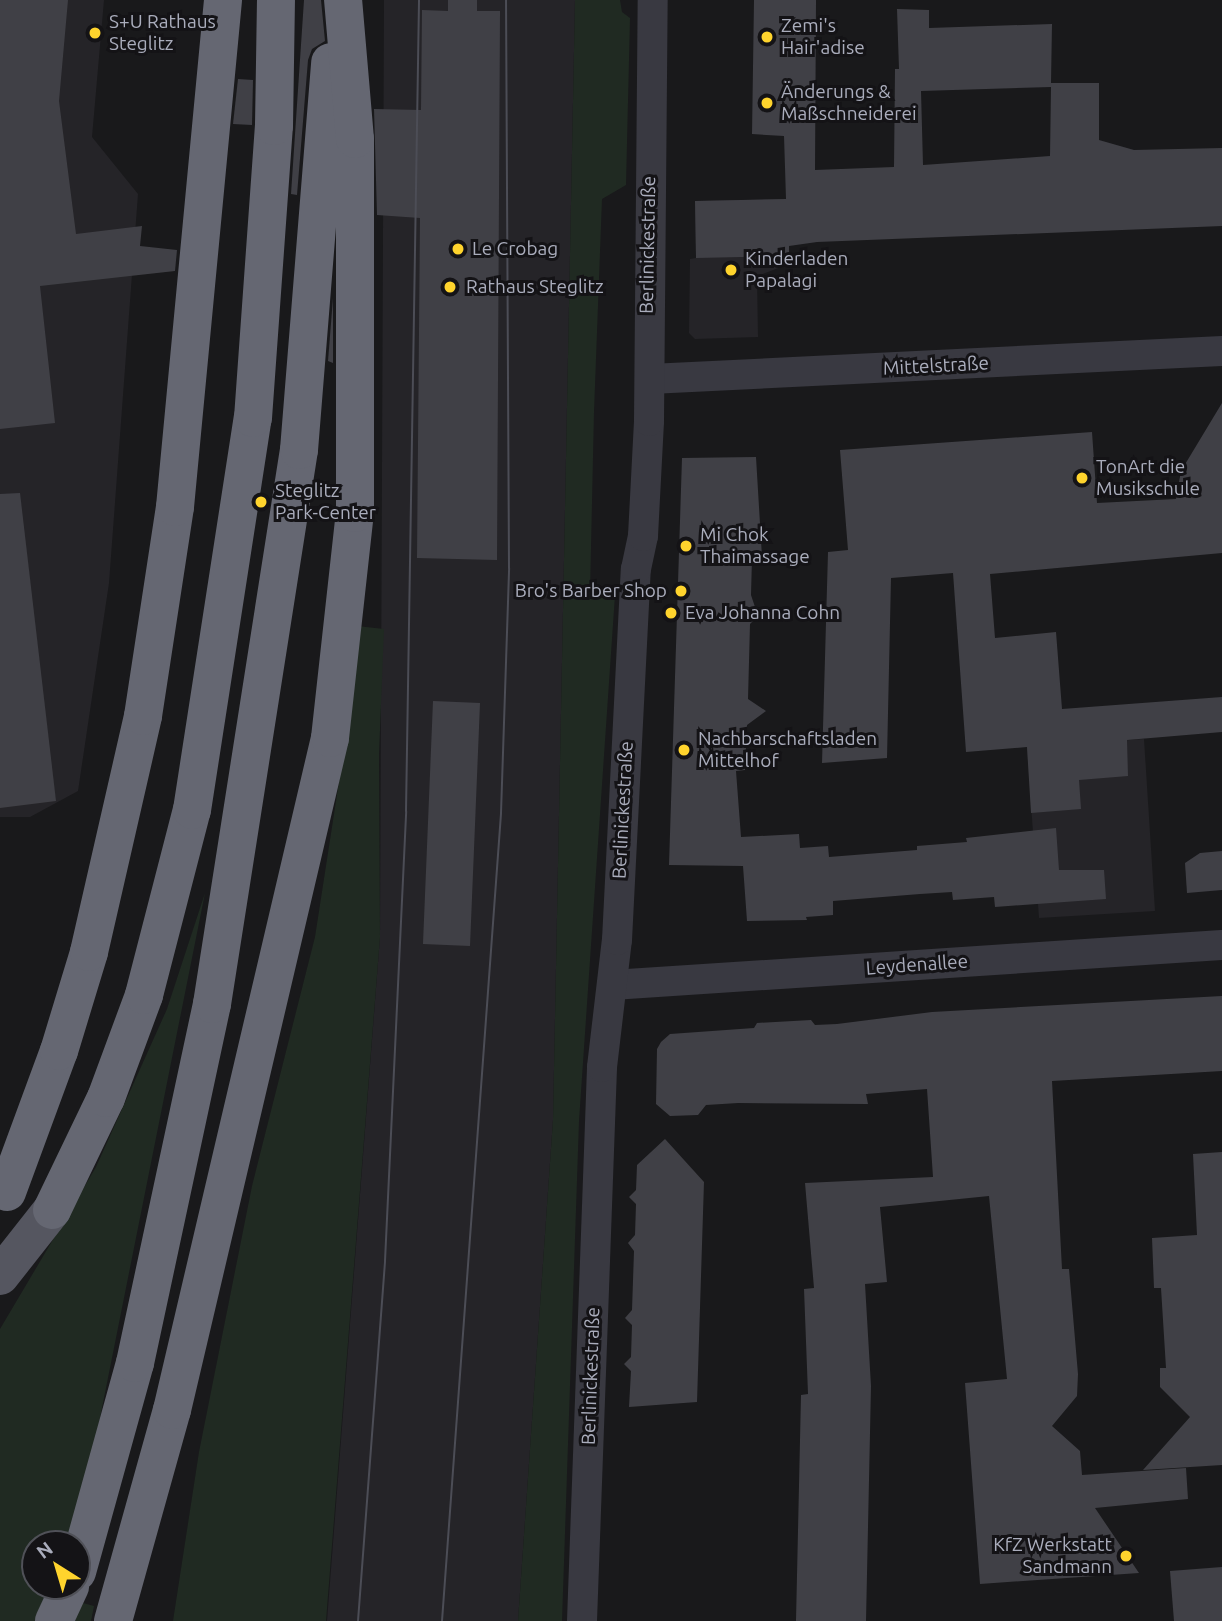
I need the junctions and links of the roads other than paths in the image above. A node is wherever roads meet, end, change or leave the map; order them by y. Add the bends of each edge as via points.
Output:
1 (223, 0) edge
2 (276, 0) edge
3 (334, 0) edge
4 (343, 0) edge
5 (653, 0) edge
6 (1222, 351) edge
7 (650, 379) junction
8 (1222, 945) edge
9 (611, 985) junction
10 (4, 1199) edge
11 (52, 1210) joint
12 (0, 1276) edge
13 (89, 1530) edge
14 (64, 1600) edge
15 (54, 1621) edge
16 (113, 1621) edge
17 (582, 1621) edge

1 - 10 highway via 162,604 126,807 59,1051
2 - 11 highway via 265,268 253,418 192,810 162,935 106,1098
3 - 13 highway via 299,450 274,618 207,1031 135,1363
4 - 16 highway via 355,139 355,513 330,738 172,1410
5 - 7 street, Berlinickestraße
6 - 7 street, Mittelstraße
7 - 9 street, Berlinickestraße
8 - 9 street, Leydenallee
9 - 17 street, Berlinickestraße via 602,1068
11 - 12 main road
14 - 15 highway

